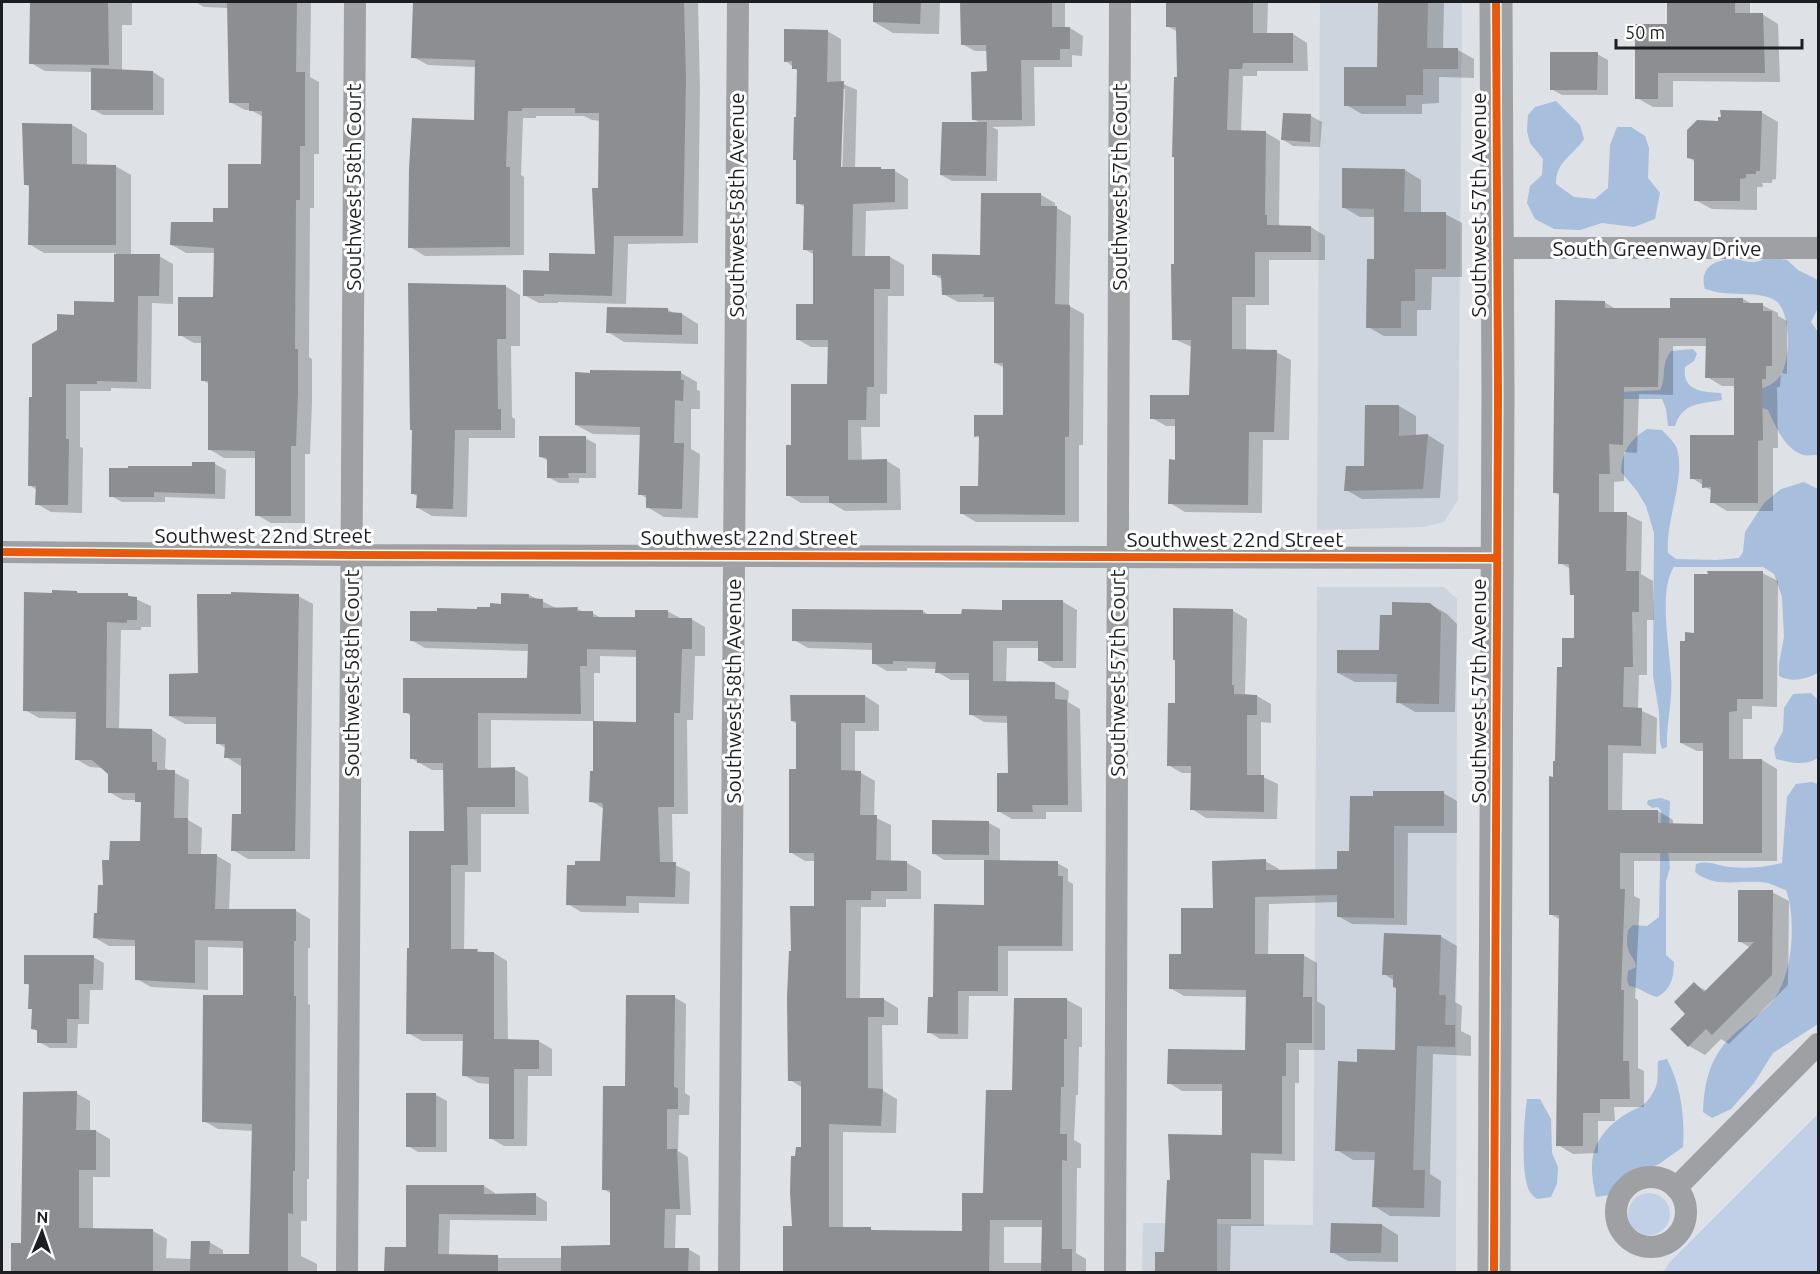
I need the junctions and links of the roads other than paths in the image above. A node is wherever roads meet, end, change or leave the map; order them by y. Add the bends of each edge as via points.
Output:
1 (355, 2) edge
2 (738, 2) edge
3 (1120, 2) edge
4 (1496, 2) edge
5 (1496, 248) junction
6 (1818, 248) edge
7 (2, 552) edge
8 (353, 555) junction
9 (735, 556) junction
10 (1118, 558) junction
11 (1497, 558) junction
12 (1818, 1044) edge
13 (1676, 1188) dead end
14 (347, 1272) edge
15 (729, 1272) edge
16 (1115, 1272) edge
17 (1494, 1272) edge

1 - 8 street, Southwest 58th Court
2 - 9 street, Southwest 58th Avenue
3 - 10 street, Southwest 57th Court
4 - 5 main road, Southwest 57th Avenue
5 - 6 street, South Greenway Drive
5 - 11 main road, Southwest 57th Avenue
7 - 8 street, Southwest 22nd Street
8 - 9 street, Southwest 22nd Street
8 - 14 street, Southwest 58th Court
9 - 10 street, Southwest 22nd Street
9 - 15 street, Southwest 58th Avenue
10 - 11 street, Southwest 22nd Street
10 - 16 street, Southwest 57th Court
11 - 17 main road, Southwest 57th Avenue
12 - 13 street

